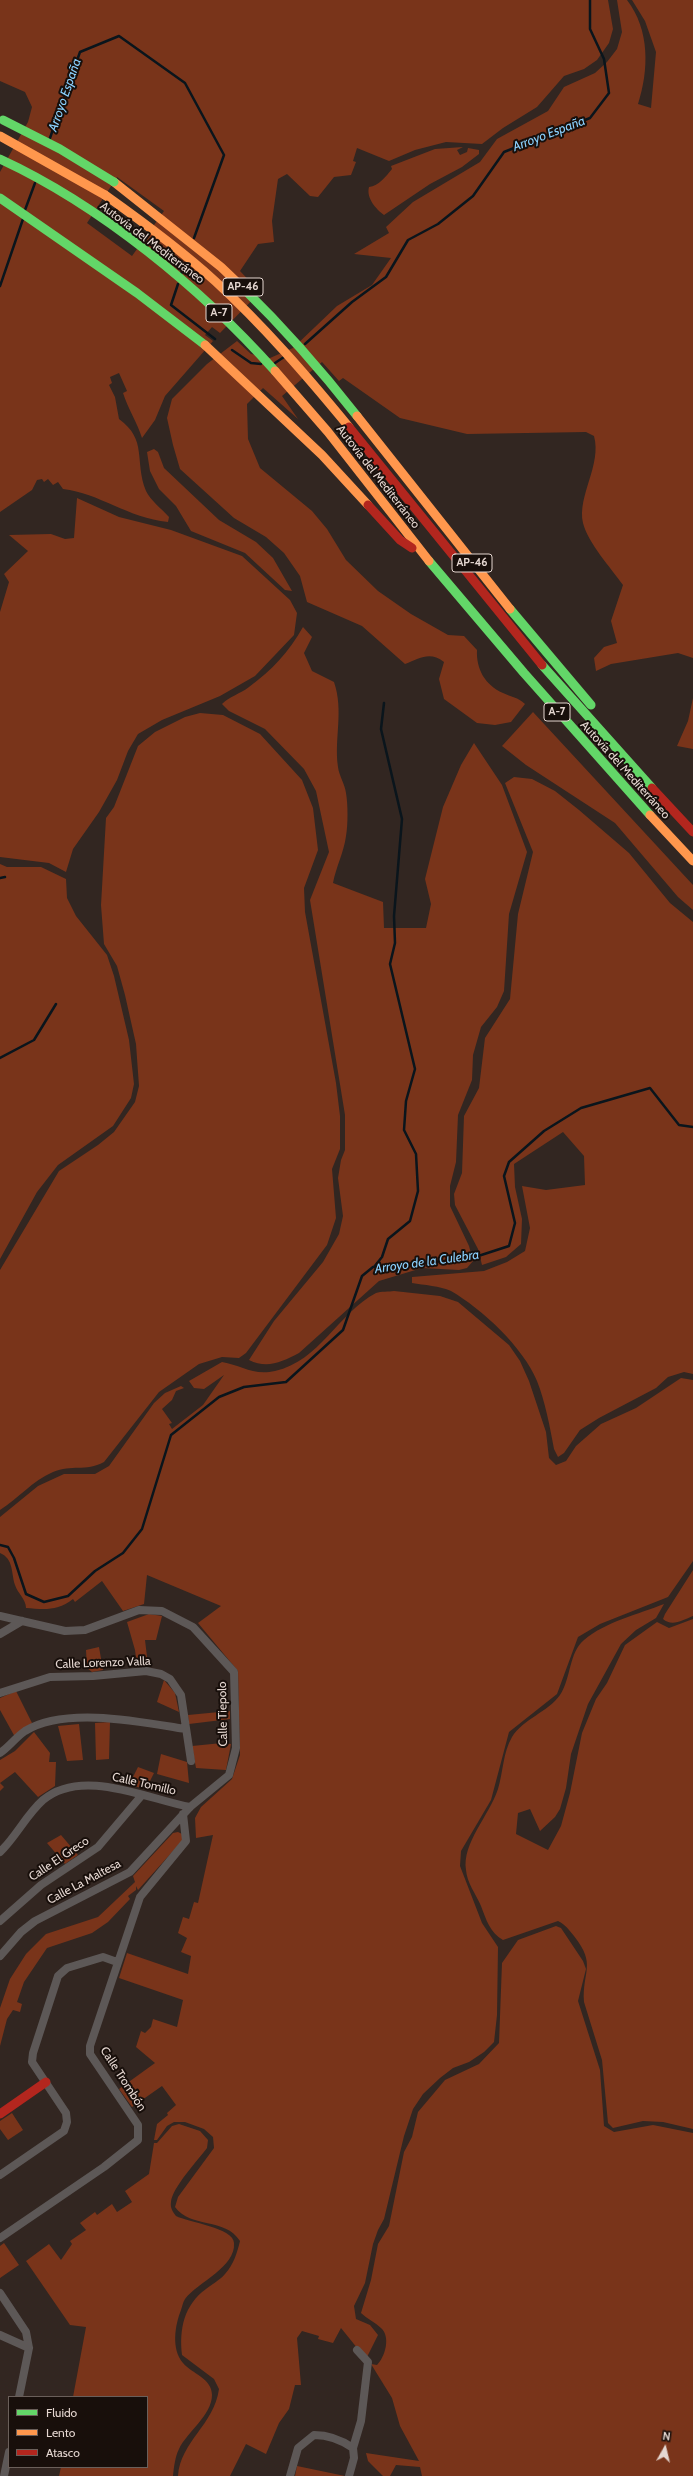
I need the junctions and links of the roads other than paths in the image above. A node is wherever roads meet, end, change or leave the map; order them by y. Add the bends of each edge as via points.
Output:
1 (2, 119) edge
2 (20, 119) dead end
3 (0, 136) edge
4 (0, 157) edge
5 (0, 198) edge
6 (426, 557) junction
7 (626, 760) junction
8 (693, 832) edge
9 (693, 862) edge
10 (0, 1616) edge
11 (22, 1621) junction
12 (0, 1634) edge
13 (0, 1692) edge
14 (185, 1729) junction
15 (0, 1753) edge
16 (191, 1760) dead end
17 (142, 1795) junction
18 (190, 1807) junction
19 (183, 1814) junction
20 (0, 1852) edge
21 (0, 1921) edge
22 (0, 1956) edge
23 (117, 1962) junction
24 (46, 2082) junction
25 (0, 2114) edge
26 (0, 2175) edge
27 (0, 2238) edge
28 (0, 2293) edge
29 (0, 2335) edge
30 (29, 2348) junction
31 (358, 2350) dead end
32 (20, 2396) edge
33 (353, 2448) junction
34 (8, 2457) edge
35 (4, 2476) edge
36 (290, 2476) edge
37 (349, 2476) edge

1 - 7 main road, AP-46, bridge via 60,148 114,182 160,217 251,294 318,366 467,556 615,735
2 - 4 street
3 - 7 main road, Autovía del Mediterráneo / A-7, bridge via 41,157 105,196 152,229 246,310 307,375 476,586
4 - 6 main road, Autovía del Mediterráneo / A-7 via 43,180 94,213 200,295 291,388
5 - 6 main road via 137,293 200,341 322,455 400,540
6 - 9 main road, Autovía del Mediterráneo / A-7 via 566,723
7 - 8 main road, Autovía del Mediterráneo / A-7
10 - 11 street, Calle Tiepolo
11 - 12 street
11 - 18 street, Calle Tiepolo via 66,1631 85,1630 139,1610 162,1611 193,1627 231,1668 235,1678 234,1763 224,1780
13 - 14 street, Calle Lorenzo Valla via 50,1676 154,1672 170,1679 181,1695
14 - 15 street via 111,1717 55,1721 24,1732
14 - 16 street, Calle Lorenzo Valla
17 - 18 street, Calle Tomillo
17 - 20 street, Calle Tomillo via 100,1786 65,1788 44,1800
17 - 21 street, Calle El Greco via 98,1848 41,1885
18 - 19 street, Calle La Maltesa
19 - 22 street, Calle La Maltesa via 130,1872 35,1921 21,1932
19 - 23 street, Calle Trombón via 186,1841 140,1896
23 - 24 street via 103,1957 67,1968 58,1976 32,2057 36,2069
23 - 27 street, Calle Trombón via 90,2046 90,2054 138,2125 138,2140 104,2167
24 - 25 main road
24 - 26 street via 66,2113 64,2132
28 - 30 street via 26,2332
29 - 30 street
30 - 32 street
31 - 33 street via 368,2362 361,2421
33 - 36 street via 342,2440 314,2434 298,2448
33 - 37 street via 354,2458
34 - 35 street

